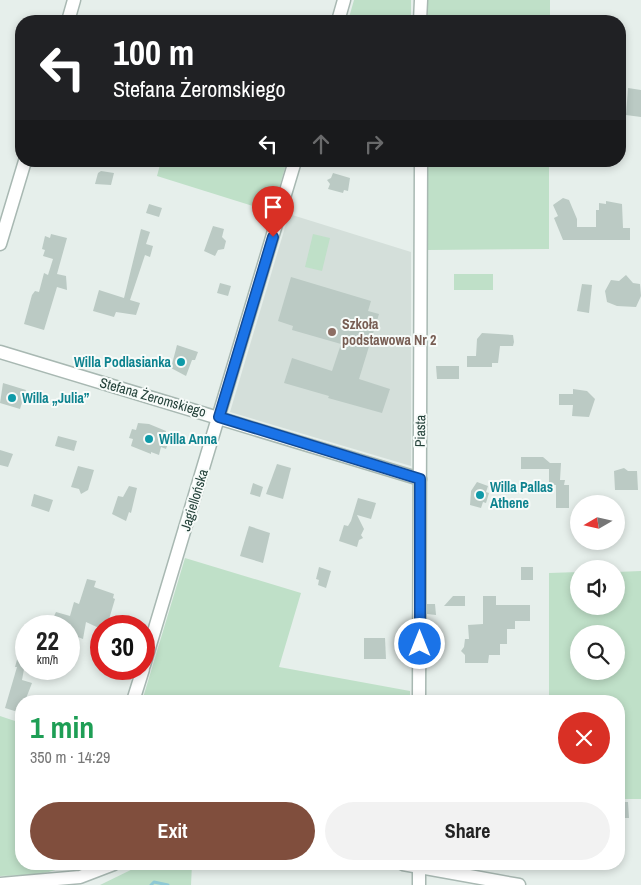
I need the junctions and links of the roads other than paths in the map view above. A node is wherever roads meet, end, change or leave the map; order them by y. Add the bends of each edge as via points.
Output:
1 (74, 0) edge
2 (344, 0) edge
3 (421, 0) edge
4 (70, 15) edge
5 (340, 15) edge
6 (420, 15) edge
7 (23, 167) edge
8 (294, 167) edge
9 (421, 167) edge
10 (0, 244) edge
11 (0, 352) edge
12 (219, 417) junction
13 (420, 479) junction
14 (155, 628) edge
15 (139, 680) edge
16 (135, 695) edge
17 (419, 695) edge
18 (102, 870) edge
19 (419, 870) edge
20 (444, 870) edge
21 (79, 881) edge
22 (0, 884) edge
23 (419, 885) edge
24 (519, 885) edge

1 - 4 street
2 - 5 street
3 - 6 street
7 - 10 street
8 - 12 street, Jagiellońska
9 - 13 street, Piasta
11 - 12 street, Stefana Żeromskiego
12 - 13 street, Stefana Żeromskiego
12 - 14 street, Jagiellońska
13 - 17 street, Piasta
15 - 16 street, Jagiellońska
18 - 21 street
19 - 23 street
20 - 24 street
21 - 22 street

